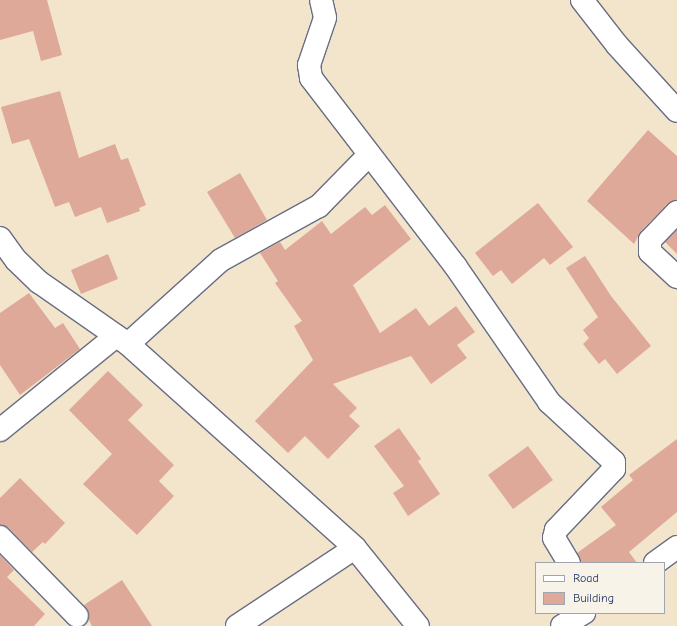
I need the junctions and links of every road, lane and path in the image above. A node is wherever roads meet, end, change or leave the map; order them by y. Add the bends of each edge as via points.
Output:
1 (321, 0) edge
2 (582, 0) edge
3 (677, 111) edge
4 (369, 155) junction
5 (677, 212) edge
6 (0, 238) edge
7 (677, 276) edge
8 (122, 340) junction
9 (0, 430) edge
10 (0, 537) edge
11 (677, 547) edge
12 (355, 548) junction
13 (569, 562) edge
14 (656, 562) edge
15 (582, 614) edge
16 (77, 616) dead end
17 (237, 626) edge
18 (418, 626) edge
19 (562, 626) edge

1 - 4 street via 325,18 309,71 311,78
2 - 3 street via 617,45
4 - 8 street via 319,206 221,260
4 - 13 street via 456,267 549,402 614,462 614,469 556,530 554,538
5 - 7 street via 650,240 650,252
6 - 8 street via 16,260 39,282
8 - 9 street
8 - 12 street
10 - 16 street
11 - 14 street
12 - 17 street
12 - 18 street
15 - 19 street

